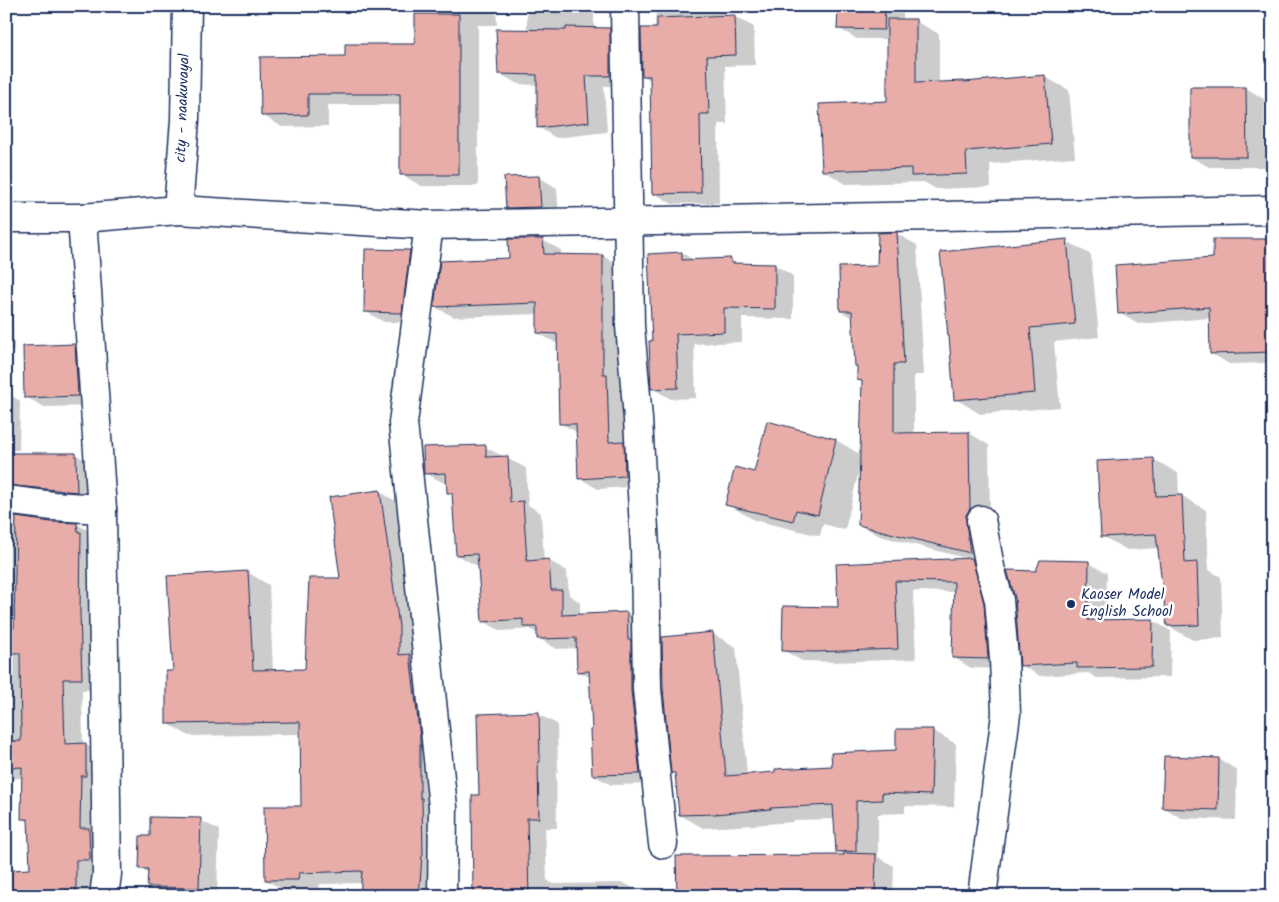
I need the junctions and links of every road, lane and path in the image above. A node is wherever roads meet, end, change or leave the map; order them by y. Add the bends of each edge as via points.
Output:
1 (187, 6) edge
2 (625, 6) edge
3 (178, 210) junction
4 (1273, 210) edge
5 (6, 218) edge
6 (82, 218) junction
7 (628, 222) junction
8 (429, 225) junction
9 (6, 500) edge
10 (102, 508) junction
11 (981, 520) dead end
12 (663, 844) dead end
13 (104, 896) edge
14 (442, 896) edge
15 (982, 896) edge

1 - 3 street, city - naakuvayal via 185,120
2 - 7 street
3 - 6 street
3 - 8 street
4 - 7 street
5 - 6 street
6 - 10 street
7 - 8 street
7 - 12 street via 630,326 645,548 647,689
8 - 14 street via 404,423 442,808
9 - 10 street
10 - 13 street
11 - 15 street via 999,600 1006,714

